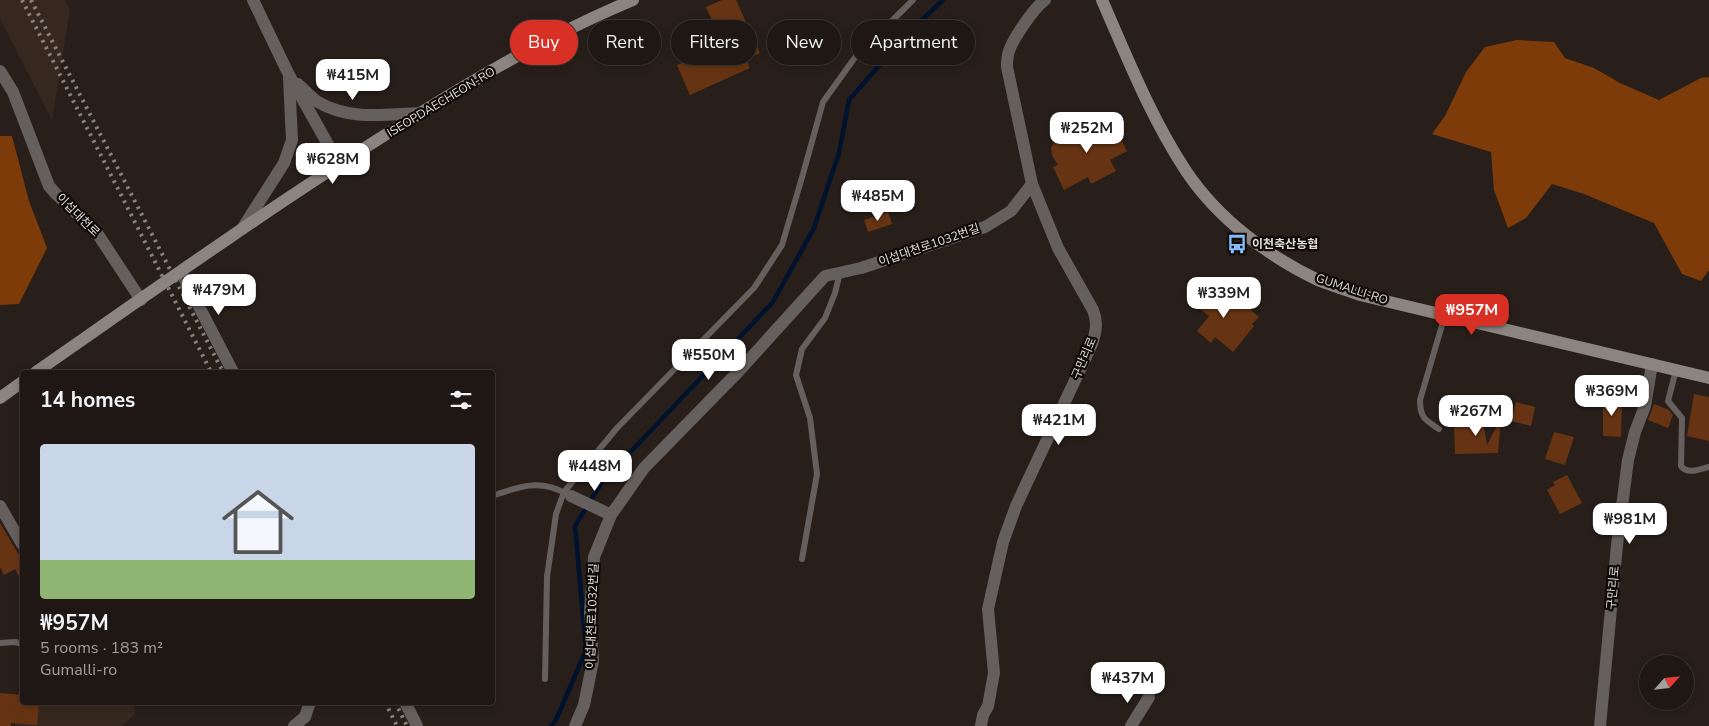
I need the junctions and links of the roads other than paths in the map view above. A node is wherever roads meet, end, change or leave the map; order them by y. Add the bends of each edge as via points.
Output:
1 (253, 0) edge
2 (633, 0) edge
3 (913, 0) edge
4 (1045, 0) edge
5 (1102, 0) edge
6 (0, 71) edge
7 (289, 75) junction
8 (420, 113) junction
9 (339, 164) junction
10 (1032, 184) junction
11 (242, 229) junction
12 (181, 272) junction
13 (840, 272) junction
14 (141, 300) junction
15 (1445, 315) junction
16 (1652, 364) junction
17 (39, 370) edge
18 (232, 370) edge
19 (1676, 370) junction
20 (1709, 378) edge
21 (20, 383) edge
22 (0, 398) edge
23 (1439, 429) dead end
24 (1709, 467) edge
25 (567, 494) junction
26 (495, 495) edge
27 (0, 506) edge
28 (607, 513) dead end
29 (20, 541) edge
30 (802, 559) dead end
31 (0, 643) edge
32 (20, 643) edge
33 (545, 679) dead end
34 (1149, 697) dead end
35 (309, 705) edge
36 (406, 705) edge
37 (294, 726) edge
38 (417, 726) edge
39 (575, 726) edge
40 (981, 726) edge
41 (1131, 726) edge
42 (1600, 726) edge

1 - 7 street
2 - 8 street, ISEOPDAECHEON-RO via 523,54
3 - 25 lane via 856,56 823,102 782,245 754,288 618,428
4 - 10 street, 구만리로 via 1034,10 1011,45 1007,67
5 - 15 street, GUMALLI-RO via 1162,130 1186,172 1221,212 1282,260 1323,282 1360,295
6 - 14 street, 이섭대천로 via 13,92 49,186 97,233
7 - 8 street via 317,101 348,114
7 - 9 street
7 - 11 street via 292,140 284,163
8 - 9 street, ISEOPDAECHEON-RO
9 - 11 street, ISEOPDAECHEON-RO
10 - 13 street, 이섭대천로1032번길 via 1011,211 985,227
10 - 40 street, 구만리로 via 1058,248 1093,310 1096,327 1092,344 1019,499 1003,542 988,609 994,673
11 - 12 street, ISEOPDAECHEON-RO
12 - 14 street, ISEOPDAECHEON-RO
12 - 18 street
13 - 30 lane via 825,318 802,349 796,375 810,418 817,474
13 - 39 street, 이섭대천로1032번길 via 819,280 738,372 644,468 611,515 594,557 590,613 593,661 584,705
14 - 17 street, ISEOPDAECHEON-RO
15 - 16 street, GUMALLI-RO
15 - 23 lane via 1420,400 1423,417
16 - 19 street, GUMALLI-RO
16 - 42 street, 구만리로 via 1645,406 1628,460 1616,545
19 - 20 street, GUMALLI-RO
19 - 24 lane via 1668,401 1682,418 1682,466 1688,472
21 - 22 street
25 - 26 lane via 529,484
25 - 28 street
25 - 33 lane via 556,514 547,577
27 - 29 street
31 - 32 lane
34 - 41 street
35 - 37 street via 305,717
36 - 38 street

